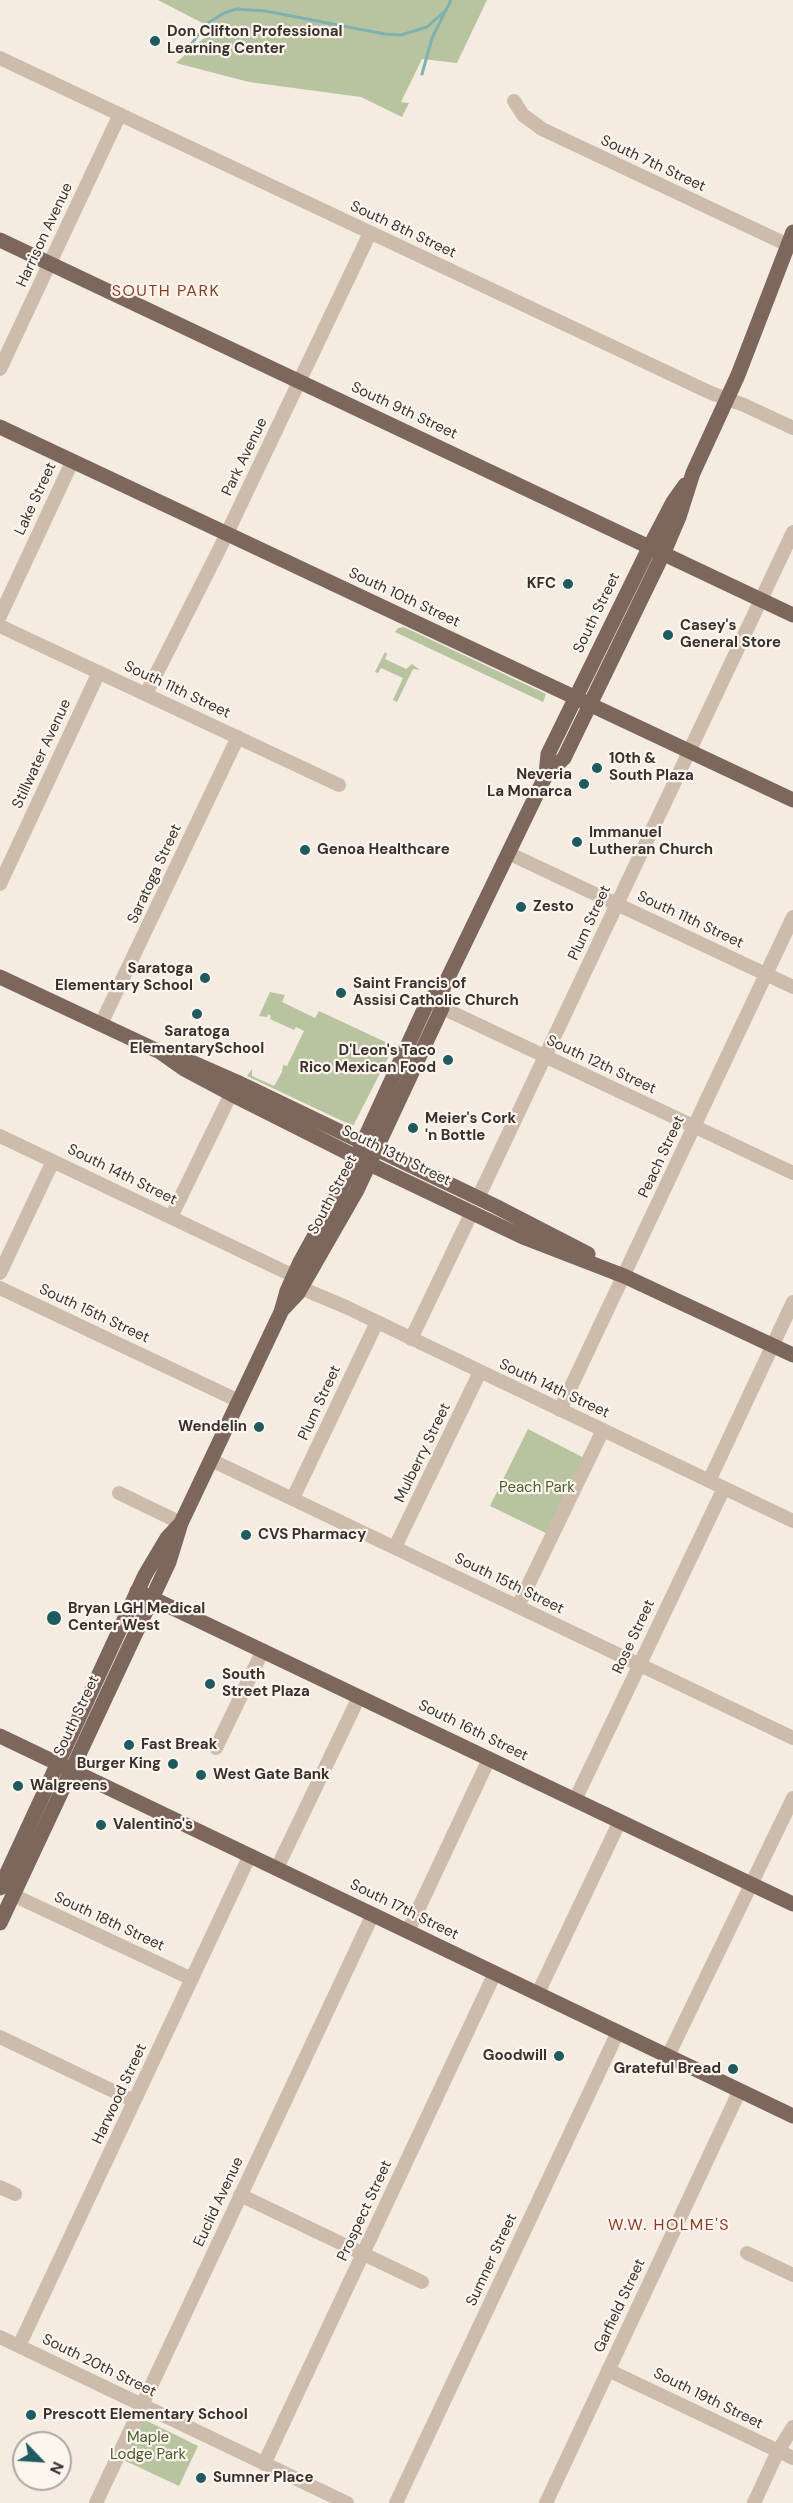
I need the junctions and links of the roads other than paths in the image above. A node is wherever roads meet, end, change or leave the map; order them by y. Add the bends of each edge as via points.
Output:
1 (0, 58) edge
2 (514, 101) dead end
3 (120, 114) junction
4 (370, 233) junction
5 (790, 239) edge
6 (0, 240) edge
7 (50, 264) junction
8 (0, 369) edge
9 (300, 381) junction
10 (728, 400) junction
11 (0, 427) edge
12 (793, 428) edge
13 (72, 462) junction
14 (793, 532) edge
15 (226, 534) junction
16 (657, 549) junction
17 (761, 600) junction
18 (793, 615) edge
19 (0, 616) edge
20 (0, 626) edge
21 (99, 672) junction
22 (146, 694) junction
23 (583, 702) junction
24 (238, 737) junction
25 (689, 751) junction
26 (339, 785) dead end
27 (793, 800) edge
28 (508, 853) junction
29 (0, 884) edge
30 (617, 903) junction
31 (793, 917) edge
32 (766, 974) junction
33 (0, 976) edge
34 (793, 987) edge
35 (435, 1004) junction
36 (101, 1024) junction
37 (160, 1052) junction
38 (545, 1056) junction
39 (231, 1094) junction
40 (694, 1127) junction
41 (0, 1136) edge
42 (367, 1154) junction
43 (53, 1161) junction
44 (793, 1173) edge
45 (475, 1205) junction
46 (171, 1217) junction
47 (0, 1273) edge
48 (624, 1276) junction
49 (297, 1282) junction
50 (0, 1288) edge
51 (793, 1302) edge
52 (377, 1322) junction
53 (411, 1339) junction
54 (772, 1345) junction
55 (793, 1355) edge
56 (480, 1372) junction
57 (239, 1401) junction
58 (560, 1410) junction
59 (603, 1430) junction
60 (211, 1460) junction
61 (709, 1481) junction
62 (724, 1488) junction
63 (118, 1493) dead end
64 (293, 1498) junction
65 (793, 1521) edge
66 (181, 1523) junction
67 (395, 1547) junction
68 (137, 1591) junction
69 (152, 1598) junction
70 (518, 1606) junction
71 (262, 1650) junction
72 (639, 1664) junction
73 (359, 1697) junction
74 (0, 1736) edge
75 (793, 1738) edge
76 (216, 1748) dead end
77 (489, 1759) junction
78 (64, 1767) junction
79 (793, 1798) edge
80 (575, 1800) junction
81 (620, 1821) junction
82 (250, 1856) junction
83 (277, 1868) junction
84 (751, 1884) junction
85 (7, 1891) edge
86 (793, 1904) edge
87 (373, 1914) junction
88 (0, 1923) edge
89 (408, 1931) junction
90 (495, 1973) junction
91 (192, 1979) junction
92 (538, 1993) junction
93 (618, 2032) junction
94 (0, 2037) edge
95 (668, 2056) junction
96 (740, 2090) junction
97 (134, 2101) junction
98 (793, 2116) edge
99 (0, 2187) edge
100 (15, 2194) dead end
101 (240, 2196) junction
102 (747, 2253) dead end
103 (363, 2254) junction
104 (793, 2275) edge
105 (422, 2282) dead end
106 (0, 2337) edge
107 (19, 2346) junction
108 (608, 2370) junction
109 (142, 2405) junction
110 (793, 2427) edge
111 (778, 2451) junction
112 (793, 2458) edge
113 (264, 2464) junction
114 (343, 2502) edge
115 (96, 2503) edge
116 (396, 2503) edge
117 (546, 2503) edge
118 (753, 2503) edge

1 - 3 street, South 8th Street
2 - 5 street, South 7th Street via 523,116 542,129
3 - 4 street, South 8th Street
3 - 7 street, Harrison Avenue
4 - 9 street, Park Avenue
4 - 10 street, South 8th Street
5 - 10 main road, South Street
6 - 7 main road, South 9th Street
7 - 8 street, Harrison Avenue
7 - 9 main road, South 9th Street
9 - 15 street, Park Avenue
9 - 16 main road, South 9th Street
10 - 12 street, South 8th Street
10 - 16 main road, South Street via 693,473 673,502
11 - 13 main road, South 10th Street
13 - 15 main road, South 10th Street
13 - 19 street, Lake Street
14 - 17 street, Plum Street
15 - 22 street, Park Avenue
15 - 23 main road, South 10th Street
16 - 17 main road, South 9th Street
16 - 23 main road, South Street
17 - 18 main road, South 9th Street
17 - 25 street, Plum Street
20 - 21 street, South 11th Street
21 - 22 street, South 11th Street
21 - 29 street, Stillwater Avenue
22 - 24 street, South 11th Street
23 - 25 main road, South 10th Street
23 - 28 main road, South Street via 548,754 546,776
24 - 26 street, South 11th Street
24 - 36 street, Saratoga Street
25 - 27 main road, South 10th Street
25 - 30 street, Plum Street
28 - 30 street, South 11th Street
28 - 35 main road, South Street
30 - 32 street, South 11th Street
30 - 38 street, Plum Street
31 - 32 street, Peach Street
32 - 34 street, South 11th Street
32 - 40 street, Peach Street
33 - 36 main road, South 13th Street
35 - 38 street, South 12th Street
35 - 42 main road, South Street
36 - 37 main road, South 13th Street
37 - 39 main road, South 13th Street
37 - 42 main road, South 13th Street via 217,1073
38 - 40 street, South 12th Street
38 - 45 street, Plum Street
39 - 42 main road, South 13th Street
39 - 46 street
40 - 44 street, South 12th Street
40 - 48 street, Peach Street
41 - 43 street, South 14th Street
42 - 45 main road, South 13th Street
42 - 49 main road, South Street
43 - 46 street, South 14th Street
43 - 47 street
45 - 48 main road, South 13th Street via 523,1237
45 - 53 street, Plum Street
46 - 49 street, South 14th Street
48 - 54 main road, South 13th Street
48 - 58 street, Peach Street
49 - 52 street, South 14th Street
49 - 57 main road, South Street
50 - 57 street, South 15th Street
51 - 54 street
52 - 53 street, South 14th Street
52 - 64 street, Plum Street
53 - 56 street, South 14th Street
54 - 55 main road, South 13th Street
54 - 61 street
56 - 58 street, South 14th Street
56 - 67 street, Mulberry Street
57 - 60 main road, South Street
58 - 59 street, South 14th Street
59 - 61 street, South 14th Street
59 - 70 street
60 - 64 street, South 15th Street
60 - 66 main road, South Street
61 - 62 street, South 14th Street
62 - 65 street, South 14th Street
62 - 72 street, Rose Street
63 - 66 street
64 - 67 street, South 15th Street
66 - 68 main road, South Street via 156,1556
66 - 69 main road, South Street via 177,1542
67 - 70 street, South 15th Street
68 - 69 main road, South 16th Street
68 - 78 main road, South Street
69 - 71 main road, South 16th Street
69 - 78 main road, South Street
70 - 72 street, South 15th Street
71 - 73 main road, South 16th Street
71 - 76 street
72 - 75 street, South 15th Street
72 - 80 street, Rose Street
73 - 77 main road, South 16th Street
73 - 83 street
74 - 78 main road, South 17th Street
77 - 80 main road, South 16th Street
77 - 89 street
78 - 82 main road, South 17th Street
78 - 85 main road, South Street
79 - 84 street
80 - 81 main road, South 16th Street
81 - 84 main road, South 16th Street
81 - 92 street
82 - 83 main road, South 17th Street
82 - 91 street, Harwood Street
83 - 87 main road, South 17th Street
84 - 86 main road, South 16th Street
84 - 95 street
85 - 88 main road, South Street
85 - 91 street, South 18th Street
87 - 89 main road, South 17th Street
87 - 101 street, Euclid Avenue
89 - 90 main road, South 17th Street
90 - 92 main road, South 17th Street
90 - 103 street, Prospect Street
91 - 97 street, Harwood Street
92 - 93 main road, South 17th Street
93 - 95 main road, South 17th Street
93 - 116 street, Sumner Street
94 - 97 street
95 - 96 main road, South 17th Street
96 - 98 main road, South 17th Street
96 - 108 street, Garfield Street
97 - 107 street, Harwood Street
99 - 100 street
101 - 103 street
101 - 109 street, Euclid Avenue
102 - 104 street
103 - 105 street
103 - 113 street, Prospect Street
106 - 107 street, South 20th Street
107 - 109 street, South 20th Street
108 - 111 street, South 19th Street
108 - 117 street, Garfield Street
109 - 113 street, South 20th Street
109 - 115 street, Euclid Avenue
110 - 111 street
111 - 112 street, South 19th Street
111 - 118 street
113 - 114 street, South 20th Street

